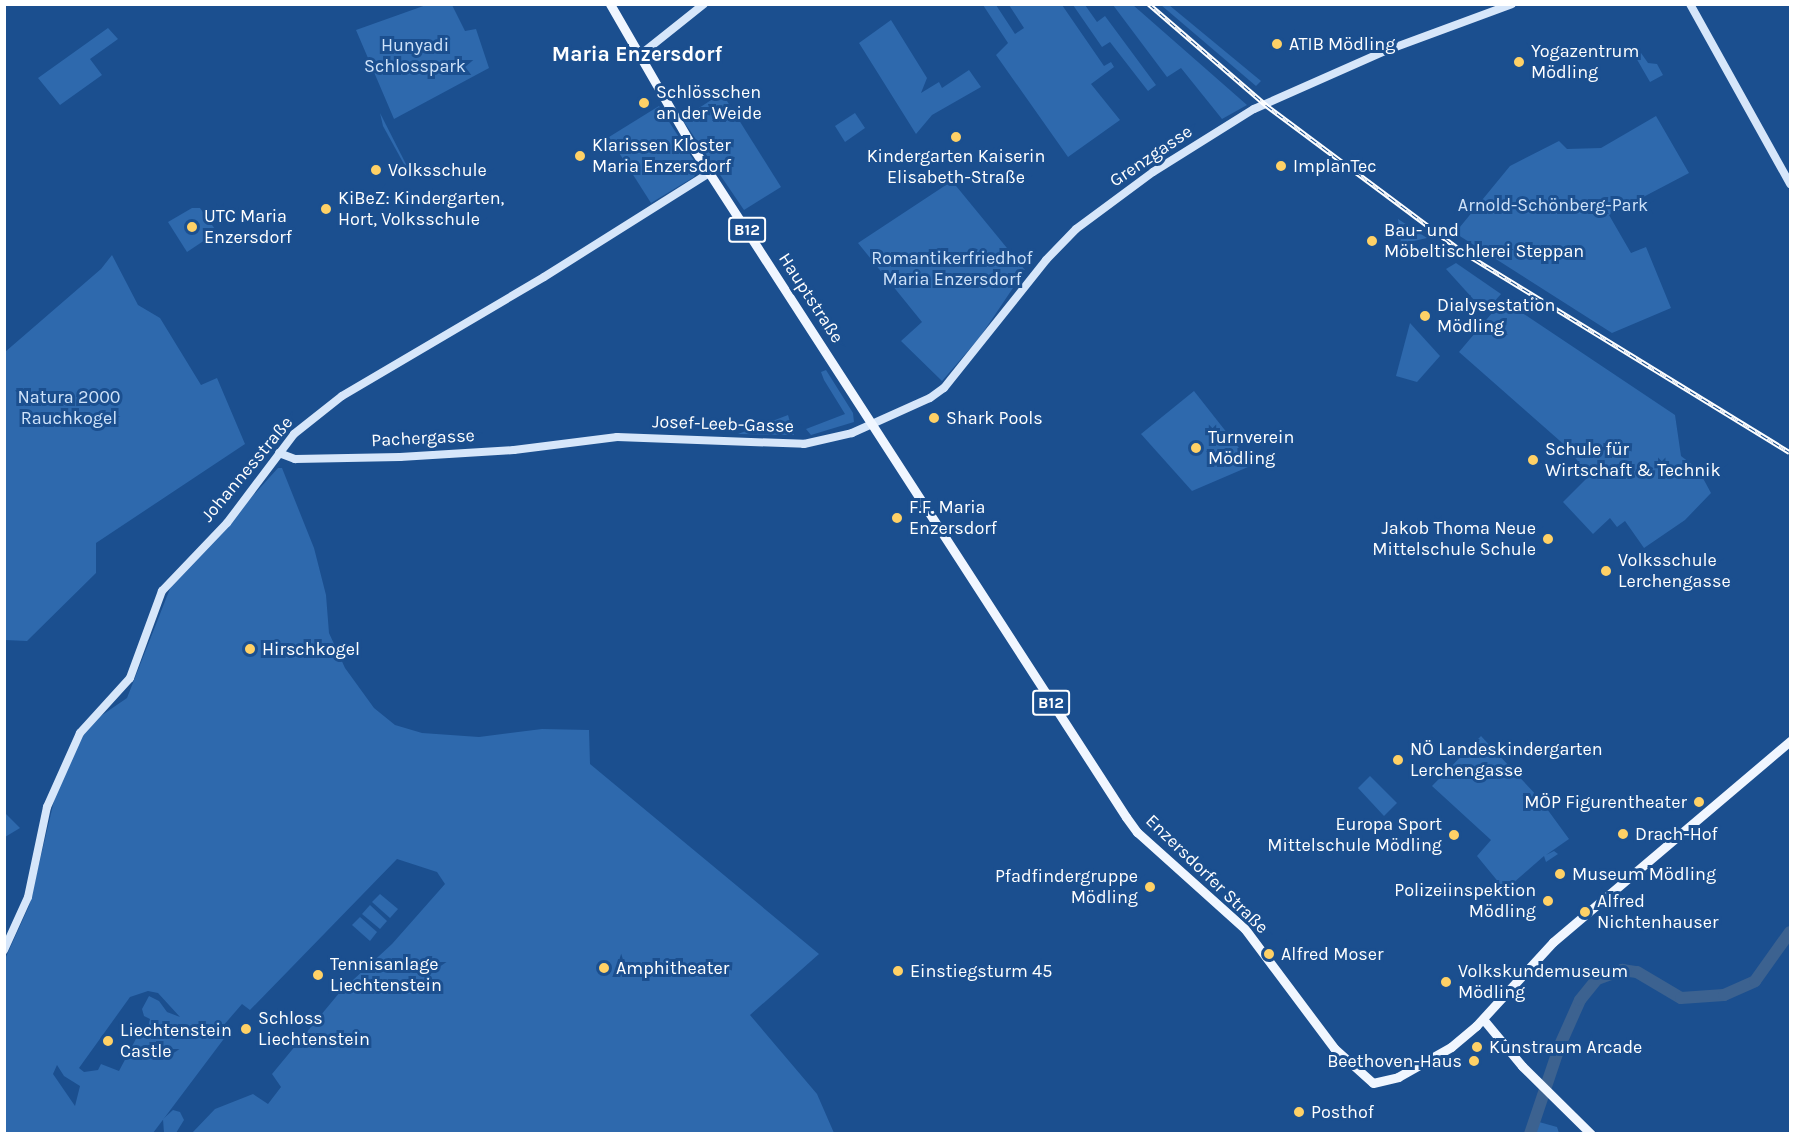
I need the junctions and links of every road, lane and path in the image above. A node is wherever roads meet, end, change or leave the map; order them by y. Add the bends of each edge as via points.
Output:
1 (610, 4) edge
2 (704, 4) edge
3 (1512, 4) edge
4 (1690, 4) edge
5 (640, 55) junction
6 (710, 173) junction
7 (1791, 184) edge
8 (873, 425) junction
9 (569, 445) joint
10 (279, 453) junction
11 (1791, 741) edge
12 (4, 950) edge
13 (1483, 1019) junction
14 (1591, 1134) edge

1 - 5 main road, Hauptstraße / B12
2 - 5 street
3 - 8 street, Grenzgasse via 1385,51 1254,110 1153,172 1076,230 1046,260 944,388
4 - 7 street
5 - 6 main road, Hauptstraße / B12
6 - 8 main road, Hauptstraße / B12
6 - 10 street, Johannesstraße via 342,396 312,418
8 - 9 street, Josef-Leeb-Gasse via 804,444 617,437
8 - 13 main road, Enzersdorfer Straße / B12 via 1137,832 1245,929 1334,1048 1373,1083 1398,1077 1444,1053
9 - 10 street, Pachergasse via 400,457 295,459
10 - 12 street, Johannesstraße via 227,523 162,591 130,678 80,734 46,807 28,897
11 - 13 main road via 1553,942
13 - 14 main road via 1545,1090

